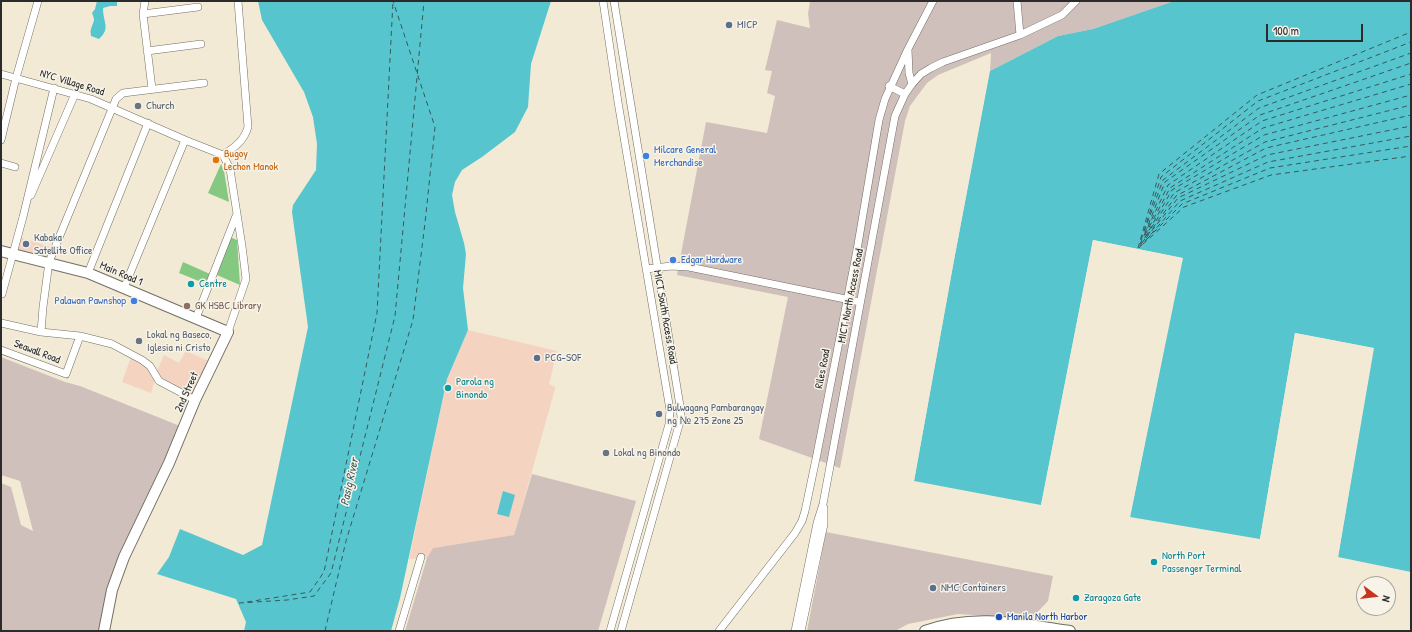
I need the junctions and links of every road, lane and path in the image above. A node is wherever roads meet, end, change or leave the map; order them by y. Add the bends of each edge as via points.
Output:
1 (38, 1) edge
2 (145, 1) edge
3 (238, 1) edge
4 (603, 1) edge
5 (614, 1) edge
6 (933, 1) edge
7 (1017, 1) edge
8 (1076, 1) edge
9 (198, 7) dead end
10 (143, 14) junction
11 (1020, 35) junction
12 (620, 39) junction
13 (609, 41) junction
14 (201, 44) dead end
15 (908, 50) junction
16 (147, 52) junction
17 (1, 74) edge
18 (16, 78) junction
19 (204, 83) dead end
20 (912, 84) junction
21 (889, 86) junction
22 (54, 88) junction
23 (152, 89) junction
24 (75, 94) junction
25 (905, 94) junction
26 (113, 108) junction
27 (148, 123) junction
28 (1, 140) edge
29 (185, 140) junction
30 (223, 155) junction
31 (1, 163) edge
32 (16, 167) dead end
33 (642, 174) junction
34 (630, 176) junction
35 (237, 215) junction
36 (23, 217) junction
37 (1, 251) edge
38 (12, 253) junction
39 (49, 262) junction
40 (657, 268) junction
41 (646, 269) junction
42 (88, 273) junction
43 (124, 288) junction
44 (2, 294) edge
45 (847, 299) junction
46 (860, 302) junction
47 (196, 318) junction
48 (1, 323) edge
49 (41, 332) junction
50 (228, 332) junction
51 (80, 336) junction
52 (1, 350) edge
53 (195, 400) junction
54 (823, 504) junction
55 (421, 557) dead end
56 (104, 631) edge
57 (399, 631) edge
58 (610, 631) edge
59 (621, 631) edge
60 (719, 631) edge
61 (795, 631) edge
62 (801, 631) edge
63 (925, 631) edge
64 (946, 631) edge
65 (1033, 631) edge
66 (1065, 631) edge

1 - 18 street
2 - 10 street
3 - 30 street via 248,127 242,141
4 - 13 street, MICT South Access Road
5 - 12 street, MICT South Access Road
6 - 15 street, Riles Road
7 - 11 street
8 - 11 street, MICT North Access Road via 1062,15
9 - 10 street
10 - 16 street
11 - 20 street, MICT North Access Road via 943,62 921,74
12 - 13 street
12 - 33 street, MICT South Access Road
13 - 34 street, MICT South Access Road
14 - 16 street
15 - 20 street
15 - 21 street, Riles Road
16 - 23 street
17 - 18 street, NYC Village Road
18 - 22 street, NYC Village Road
18 - 28 street
19 - 23 street
20 - 25 street, MICT North Access Road
21 - 25 street
21 - 45 street, Riles Road via 879,120
22 - 24 street, NYC Village Road
22 - 36 street
23 - 26 street via 123,92 116,99
24 - 26 street, NYC Village Road
24 - 36 street
25 - 46 street, MICT North Access Road via 895,116
26 - 27 street, NYC Village Road
26 - 39 street
27 - 29 street, NYC Village Road
27 - 42 street
29 - 30 street, NYC Village Road
29 - 43 street
30 - 35 street, 2nd Street via 230,169
31 - 32 street
33 - 34 street
33 - 40 street, MICT South Access Road
34 - 41 street, MICT South Access Road
35 - 47 street
35 - 50 street, 2nd Street via 246,279
36 - 38 street
37 - 38 street, Main Road 1
38 - 39 street, Main Road 1
38 - 44 street
39 - 42 street, Main Road 1
39 - 49 street
40 - 41 street
40 - 45 street via 689,266
40 - 59 street, MICT South Access Road via 681,418
41 - 58 street, MICT South Access Road via 670,416
42 - 43 street, Main Road 1
43 - 47 street, Main Road 1
45 - 46 street
45 - 60 street, Riles Road via 802,521
46 - 54 street, MICT North Access Road
47 - 50 street, Main Road 1
48 - 49 street
49 - 51 street
50 - 53 street, 2nd Street
51 - 52 street, Seawall Road via 66,374
51 - 53 street via 112,344 142,360 150,366 159,381
53 - 56 street, 2nd Street via 172,456 124,557 112,590
54 - 61 street, MICT North Access Road
54 - 62 street, MICT North Access Road via 824,524
55 - 57 street
63 - 66 street via 983,620 1029,624
64 - 65 highway via 999,626

